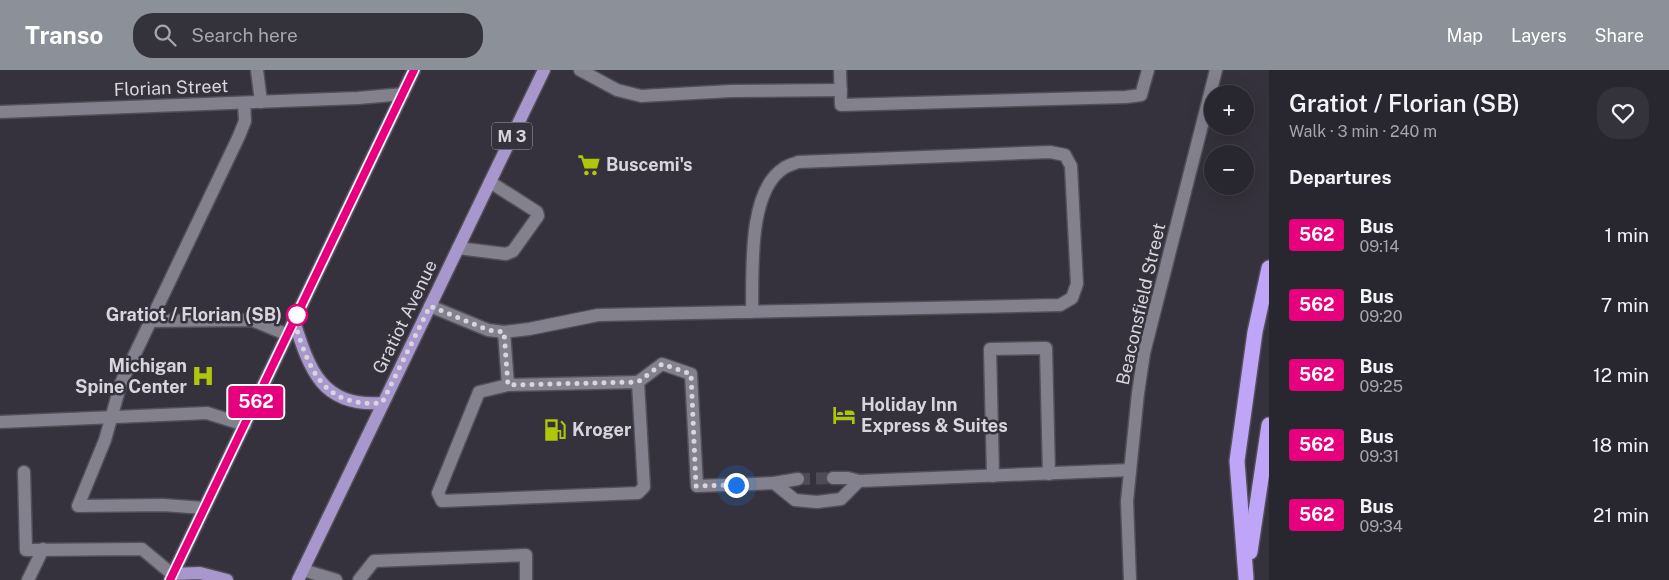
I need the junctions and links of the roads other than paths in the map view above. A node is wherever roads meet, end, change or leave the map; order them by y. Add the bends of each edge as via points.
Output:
1 (257, 70) edge
2 (414, 70) edge
3 (544, 70) edge
4 (580, 70) edge
5 (840, 70) edge
6 (1148, 70) edge
7 (1216, 70) edge
8 (841, 90) junction
9 (403, 94) junction
10 (244, 102) junction
11 (261, 102) junction
12 (0, 112) edge
13 (490, 182) junction
14 (458, 248) junction
15 (1269, 268) edge
16 (430, 306) junction
17 (752, 312) junction
18 (151, 321) junction
19 (294, 321) junction
20 (504, 332) junction
21 (288, 335) junction
22 (638, 382) junction
23 (508, 385) junction
24 (382, 403) junction
25 (112, 417) junction
26 (0, 422) edge
27 (245, 425) junction
28 (1269, 425) edge
29 (1130, 470) junction
30 (24, 472) dead end
31 (1049, 474) junction
32 (994, 476) junction
33 (833, 478) tunnel mouth
34 (798, 479) tunnel mouth
35 (859, 481) junction
36 (774, 483) junction
37 (204, 508) junction
38 (42, 549) junction
39 (300, 575) edge
40 (171, 577) edge
41 (1246, 579) edge
42 (28, 580) edge
43 (226, 580) edge
44 (336, 580) edge
45 (358, 580) edge
46 (526, 580) edge
47 (1130, 580) edge

1 - 11 street
2 - 9 main road
3 - 13 main road, Gratiot Avenue / M 3
4 - 8 street via 617,90 641,96
5 - 8 street
6 - 8 street via 1140,95 1126,97 841,105
7 - 29 street, Beaconsfield Street via 1144,353
9 - 11 street, Florian Street
9 - 19 main road
10 - 11 street, Florian Street
10 - 12 street, Florian Street
10 - 18 street via 245,121 239,136
13 - 14 main road, Gratiot Avenue / M 3
13 - 14 street via 537,212 538,216 513,251 506,254
14 - 16 main road, Gratiot Avenue / M 3
15 - 41 highway via 1255,332 1237,461
16 - 20 street via 488,330
16 - 24 main road, Gratiot Avenue / M 3
17 - 17 street via 1060,306 1072,298 1077,284 1071,166 1065,155 1050,152 798,162 783,168 770,183 760,203 754,231
17 - 20 street via 598,315
18 - 21 street via 252,320
18 - 25 street via 121,383
19 - 21 main road
19 - 24 main road via 306,358 327,389 353,403
20 - 23 street
21 - 27 main road
22 - 23 street
22 - 23 street via 644,487 638,493 442,501 438,493 479,392
22 - 36 street via 662,364 691,374 696,486
24 - 39 main road, Gratiot Avenue / M 3
25 - 26 street
25 - 27 street via 207,413
25 - 37 street via 78,506
27 - 37 main road
28 - 41 highway
29 - 31 street
29 - 47 street, Beaconsfield Street via 1127,501
30 - 38 street via 26,550
31 - 32 street
31 - 32 street via 1046,348 990,349
32 - 35 street
33 - 35 street
34 - 36 street
35 - 36 street via 841,499 817,502 795,500
37 - 40 main road
38 - 40 street via 142,549
38 - 42 street
39 - 44 street
40 - 43 main road via 200,573
45 - 46 street via 374,561 526,555

